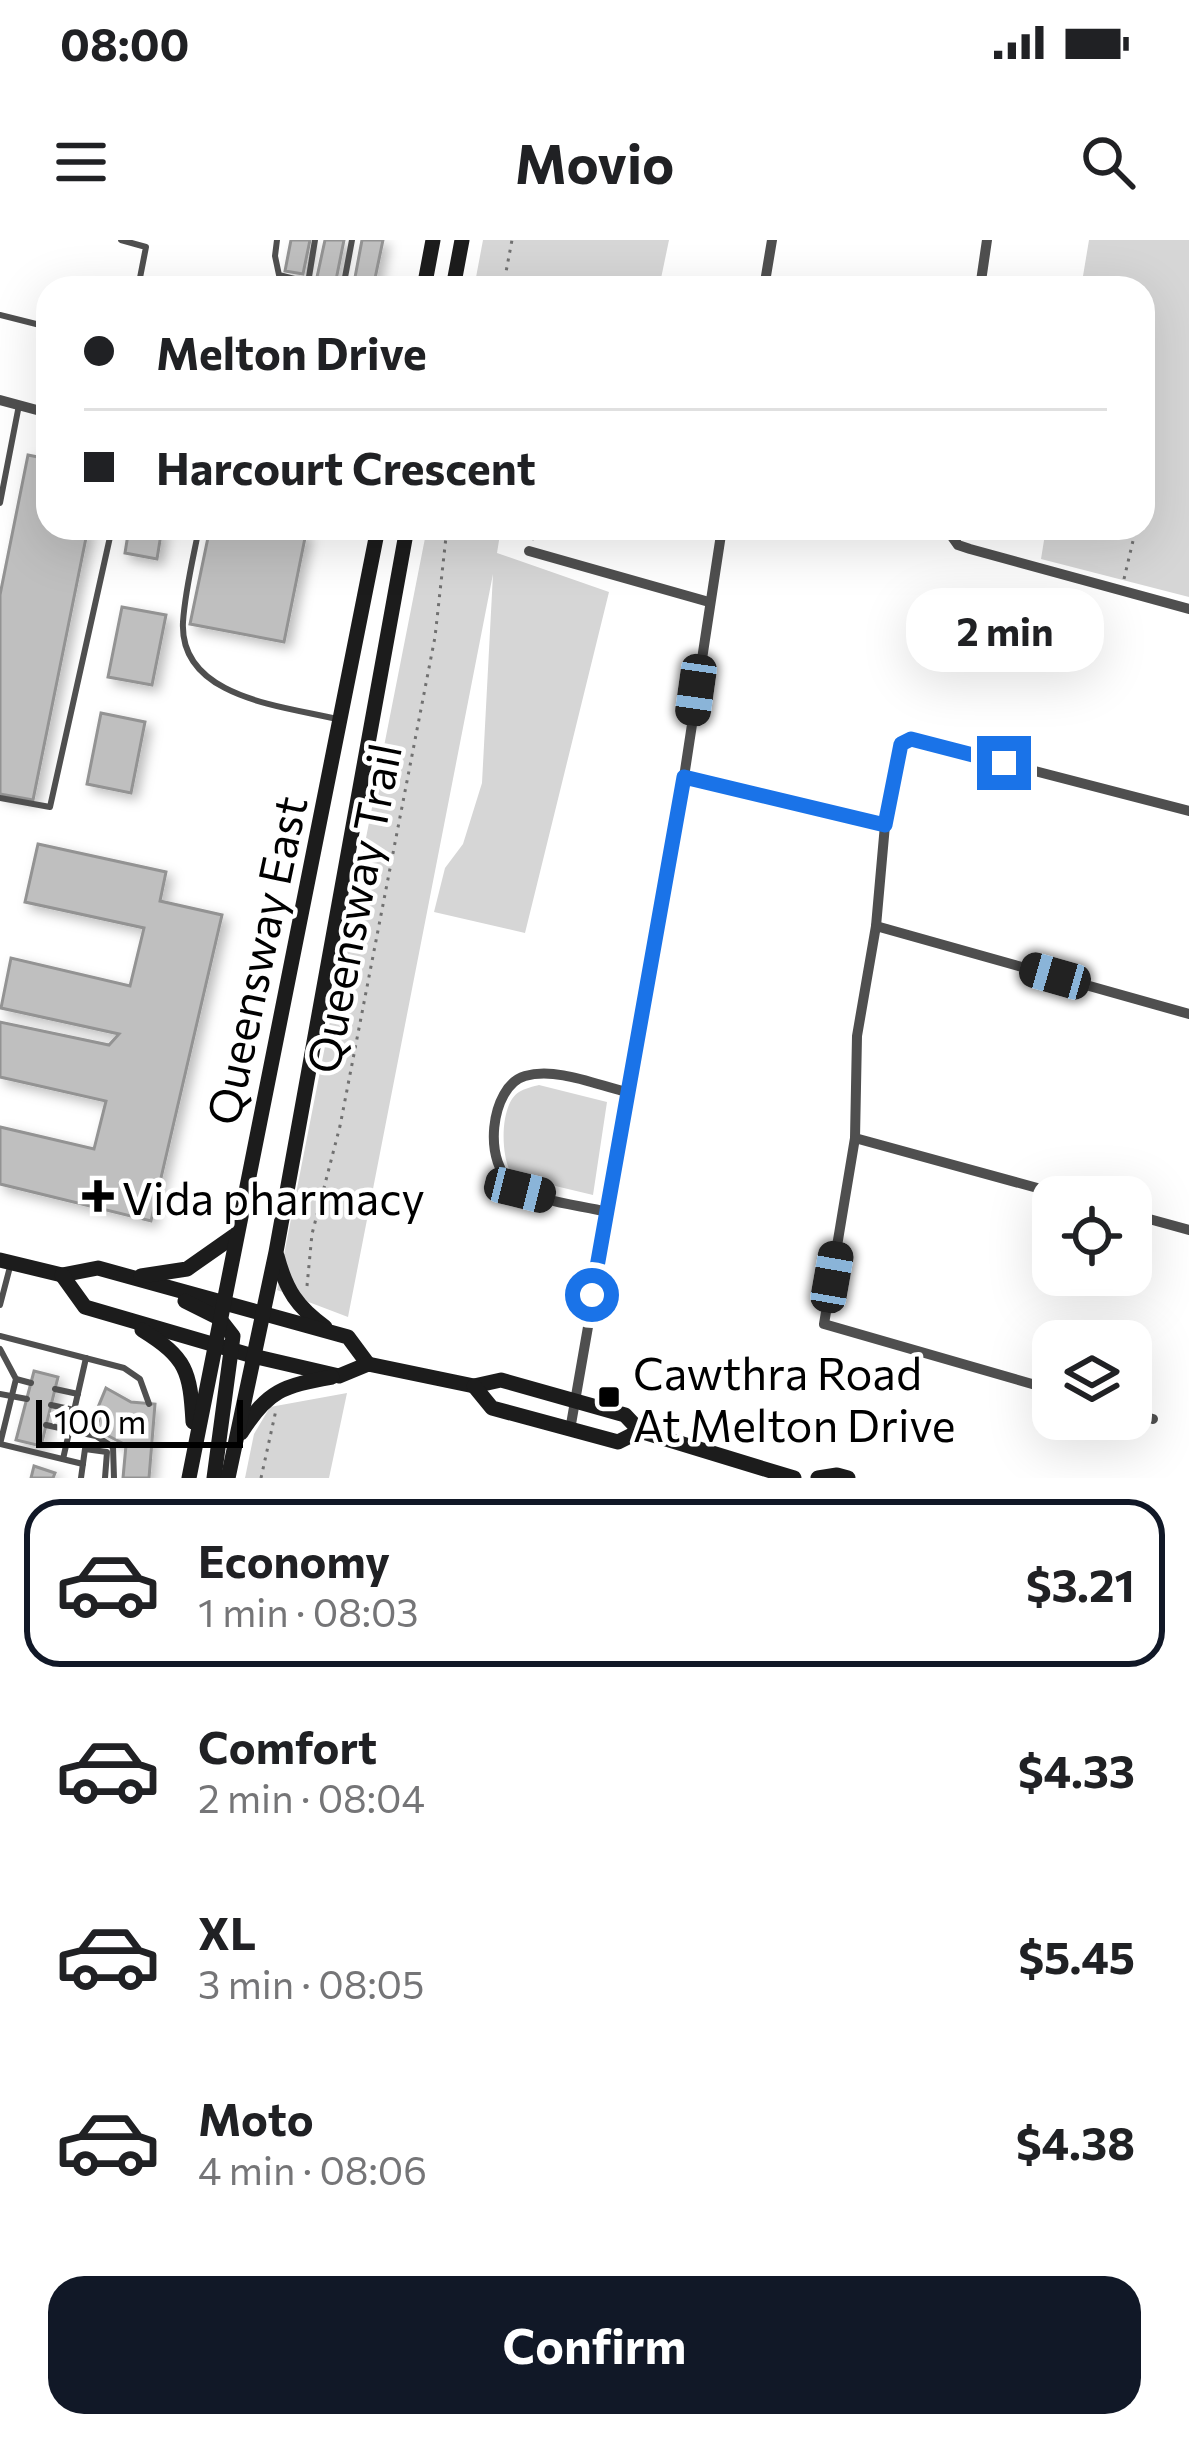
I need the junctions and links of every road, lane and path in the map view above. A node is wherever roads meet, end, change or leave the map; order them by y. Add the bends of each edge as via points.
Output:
1 (121, 240) edge
2 (278, 240) edge
3 (315, 240) edge
4 (352, 240) edge
5 (433, 240) edge
6 (462, 240) edge
7 (512, 240) edge
8 (772, 240) edge
9 (987, 240) edge
10 (140, 276) edge
11 (283, 276) edge
12 (309, 276) edge
13 (345, 276) edge
14 (426, 276) edge
15 (455, 276) edge
16 (505, 276) edge
17 (766, 276) edge
18 (982, 276) edge
19 (0, 315) edge
20 (36, 324) edge
21 (0, 400) edge
22 (19, 405) junction
23 (36, 410) edge
24 (0, 503) edge
25 (109, 540) edge
26 (197, 540) edge
27 (376, 540) edge
28 (405, 540) edge
29 (446, 540) edge
30 (532, 540) edge
31 (720, 540) edge
32 (958, 540) edge
33 (1133, 540) edge
34 (530, 550) joint
35 (1121, 590) junction
36 (709, 602) junction
37 (1189, 609) edge
38 (340, 720) junction
39 (684, 777) junction
40 (0, 797) edge
41 (1189, 812) edge
42 (885, 825) junction
43 (876, 926) junction
44 (1189, 1014) edge
45 (627, 1092) junction
46 (855, 1138) junction
47 (1032, 1187) edge
48 (607, 1212) junction
49 (1152, 1220) edge
50 (1189, 1230) edge
51 (234, 1236) junction
52 (276, 1252) junction
53 (6, 1262) edge
54 (62, 1275) junction
55 (128, 1276) junction
56 (300, 1292) dead end
57 (0, 1305) edge
58 (220, 1311) junction
59 (262, 1314) junction
60 (124, 1319) junction
61 (333, 1333) junction
62 (0, 1336) edge
63 (214, 1346) junction
64 (0, 1348) edge
65 (234, 1351) junction
66 (253, 1356) junction
67 (86, 1358) junction
68 (368, 1364) junction
69 (339, 1376) junction
70 (16, 1379) junction
71 (31, 1383) dead end
72 (1032, 1384) edge
73 (474, 1386) junction
74 (55, 1389) dead end
75 (0, 1394) edge
76 (78, 1394) junction
77 (11, 1396) junction
78 (575, 1399) junction
79 (27, 1400) dead end
80 (274, 1403) dead end
81 (149, 1404) dead end
82 (51, 1405) dead end
83 (74, 1410) junction
84 (7, 1417) junction
85 (22, 1420) dead end
86 (46, 1425) dead end
87 (70, 1430) junction
88 (571, 1430) junction
89 (640, 1431) junction
90 (236, 1441) junction
91 (0, 1444) edge
92 (194, 1451) junction
93 (62, 1459) junction
94 (83, 1464) junction
95 (81, 1478) edge
96 (110, 1478) edge
97 (189, 1478) edge
98 (214, 1478) edge
99 (228, 1478) edge
100 (261, 1478) edge
101 (794, 1478) edge
102 (818, 1478) edge
103 (848, 1478) edge

1 - 10 lane via 146,247
2 - 11 lane via 274,256
3 - 12 lane
4 - 13 lane
5 - 14 main road
6 - 15 main road
7 - 16 path
8 - 17 street
9 - 18 street
19 - 20 lane
21 - 22 street
22 - 23 street
22 - 24 lane
25 - 40 lane via 50,807
26 - 38 lane via 182,628 199,673 235,694
27 - 38 main road, Queensway East
28 - 52 main road, Queensway East
29 - 56 path, Queensway Trail via 431,661 308,1285
30 - 34 path
31 - 36 street
32 - 35 street
33 - 35 path
34 - 36 street
35 - 37 street
36 - 39 street
38 - 51 main road, Queensway East
39 - 42 street
39 - 45 street
41 - 42 street via 911,739 901,744
42 - 43 street
43 - 44 street
43 - 46 street via 856,1036
45 - 48 street
45 - 48 street via 524,1076 502,1098 493,1149 499,1171 520,1190
46 - 47 street
46 - 72 street via 824,1324
48 - 78 street
49 - 50 street
51 - 55 main road via 187,1269
51 - 58 main road, Queensway East
52 - 59 main road, Queensway East
52 - 61 main road via 296,1304
53 - 54 main road
53 - 57 lane
54 - 55 main road via 98,1268
54 - 60 main road via 86,1306
55 - 58 main road
58 - 59 main road
58 - 63 main road, Queensway East
58 - 65 main road
59 - 61 main road
59 - 66 main road, Queensway East
60 - 63 main road
60 - 92 main road via 181,1357
61 - 68 main road via 347,1337
62 - 67 lane
63 - 65 main road
63 - 92 main road, Queensway East
64 - 70 lane
65 - 66 main road
65 - 98 main road
66 - 69 main road
66 - 90 main road, Queensway East
67 - 76 lane
67 - 81 lane via 140,1378
68 - 69 main road
68 - 73 main road
69 - 90 main road via 278,1390
70 - 71 lane
70 - 77 lane
73 - 78 main road via 501,1380
73 - 88 main road via 492,1408
74 - 76 lane
75 - 77 lane
76 - 83 lane
77 - 79 lane
77 - 84 lane
78 - 88 street
78 - 89 main road via 626,1415
80 - 100 path
82 - 83 lane
83 - 87 lane
84 - 85 lane
84 - 91 lane
86 - 87 lane
87 - 93 lane
87 - 96 lane via 113,1448
88 - 89 main road via 619,1442
89 - 101 main road
90 - 99 main road, Queensway East
91 - 93 lane
92 - 97 main road, Queensway East
93 - 94 lane
94 - 95 lane
94 - 96 lane via 86,1449 107,1452
102 - 103 main road

